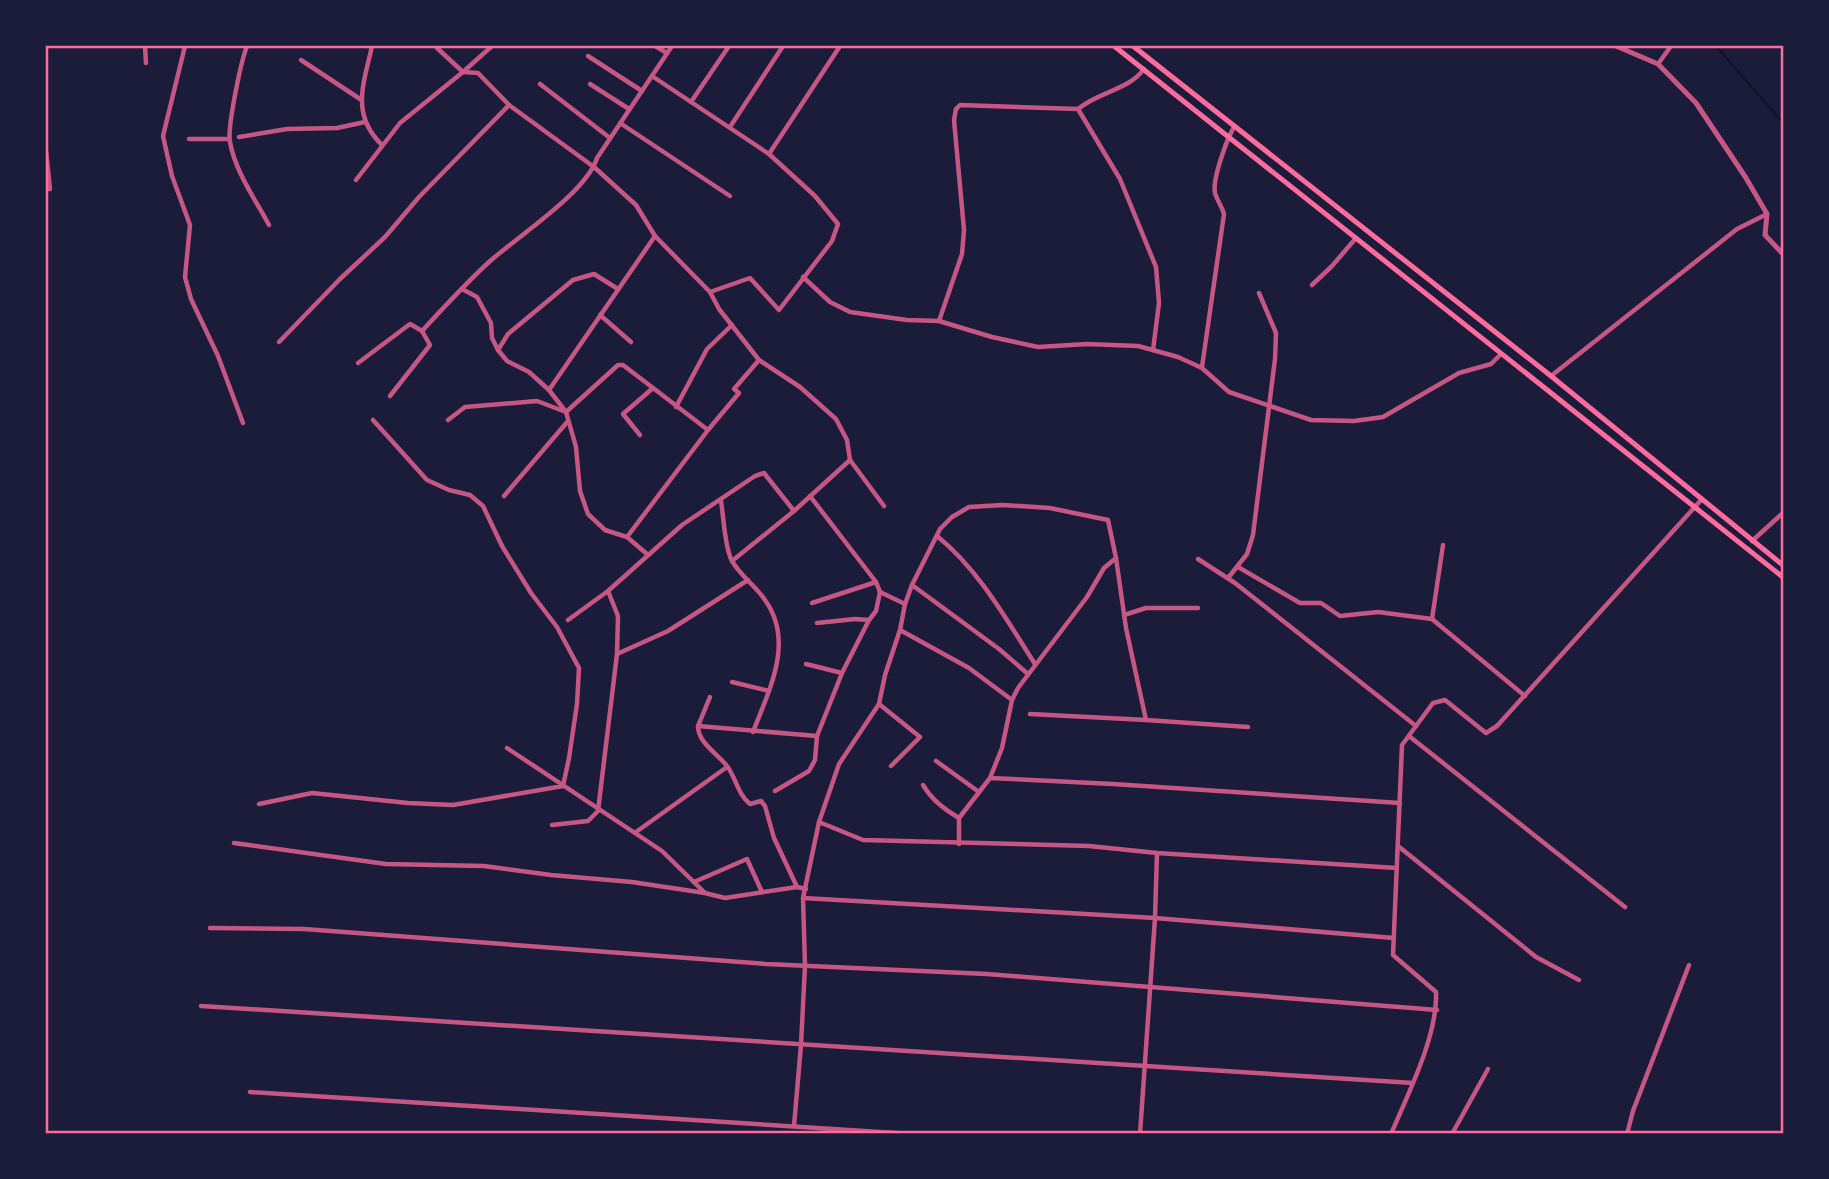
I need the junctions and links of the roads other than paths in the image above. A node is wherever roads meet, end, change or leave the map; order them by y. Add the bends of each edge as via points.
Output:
1 (145, 46) edge
2 (185, 46) edge
3 (247, 46) edge
4 (372, 46) edge
5 (438, 46) edge
6 (492, 46) edge
7 (655, 46) edge
8 (672, 46) edge
9 (729, 46) edge
10 (783, 46) edge
11 (840, 46) edge
12 (1114, 46) edge
13 (1133, 46) edge
14 (1616, 46) edge
15 (1671, 46) edge
16 (667, 53) junction
17 (588, 56) dead end
18 (302, 60) dead end
19 (146, 63) dead end
20 (1658, 64) junction
21 (1144, 69) junction
22 (463, 72) junction
23 (652, 76) junction
24 (540, 84) dead end
25 (590, 84) dead end
26 (642, 91) junction
27 (360, 99) junction
28 (691, 103) junction
29 (509, 105) junction
30 (629, 109) junction
31 (1078, 109) junction
32 (365, 122) junction
33 (620, 123) junction
34 (730, 127) junction
35 (1234, 127) junction
36 (1229, 136) junction
37 (239, 137) dead end
38 (610, 138) junction
39 (189, 139) dead end
40 (229, 139) junction
41 (382, 145) junction
42 (46, 151) edge
43 (769, 153) junction
44 (594, 167) junction
45 (356, 180) dead end
46 (46, 190) edge
47 (730, 196) dead end
48 (1767, 214) junction
49 (269, 225) dead end
50 (655, 236) junction
51 (1356, 238) junction
52 (1783, 255) edge
53 (803, 277) junction
54 (1312, 285) dead end
55 (462, 289) junction
56 (618, 289) junction
57 (710, 292) junction
58 (1259, 293) dead end
59 (600, 315) junction
60 (939, 321) junction
61 (732, 325) junction
62 (422, 331) junction
63 (279, 342) dead end
64 (631, 342) dead end
65 (498, 350) junction
66 (1153, 350) junction
67 (1501, 354) junction
68 (759, 360) junction
69 (358, 363) dead end
70 (1202, 368) junction
71 (1551, 376) junction
72 (653, 388) junction
73 (549, 390) junction
74 (390, 396) dead end
75 (1268, 405) junction
76 (676, 407) junction
77 (566, 412) junction
78 (448, 420) dead end
79 (373, 421) dead end
80 (568, 421) junction
81 (243, 423) dead end
82 (708, 430) junction
83 (640, 435) dead end
84 (850, 460) junction
85 (504, 496) dead end
86 (810, 496) junction
87 (1702, 499) junction
88 (721, 501) junction
89 (884, 506) dead end
90 (1695, 506) junction
91 (794, 512) junction
92 (1783, 512) edge
93 (937, 536) junction
94 (627, 537) junction
95 (1752, 541) junction
96 (1443, 545) dead end
97 (647, 554) junction
98 (1116, 558) junction
99 (1198, 559) dead end
100 (732, 561) junction
101 (1783, 566) edge
102 (1238, 567) junction
103 (1228, 578) junction
104 (1783, 578) edge
105 (748, 580) junction
106 (876, 582) junction
107 (912, 585) junction
108 (608, 591) junction
109 (880, 592) junction
110 (812, 603) dead end
111 (905, 604) junction
112 (1198, 608) dead end
113 (1124, 615) junction
114 (568, 620) dead end
115 (869, 620) junction
116 (1432, 620) junction
117 (817, 623) dead end
118 (900, 630) junction
119 (617, 654) junction
120 (806, 664) dead end
121 (1035, 664) junction
122 (842, 673) junction
123 (1028, 674) junction
124 (732, 682) dead end
125 (769, 691) junction
126 (1525, 696) junction
127 (710, 697) dead end
128 (1012, 700) junction
129 (879, 704) junction
130 (1030, 714) dead end
131 (1146, 720) junction
132 (698, 726) junction
133 (1416, 726) junction
134 (1248, 727) dead end
135 (753, 732) junction
136 (817, 736) junction
137 (1409, 736) junction
138 (507, 748) dead end
139 (936, 761) dead end
140 (891, 765) dead end
141 (727, 767) junction
142 (990, 778) junction
143 (923, 785) dead end
144 (563, 786) junction
145 (775, 791) dead end
146 (979, 792) junction
147 (1400, 803) junction
148 (258, 804) dead end
149 (598, 810) junction
150 (960, 818) junction
151 (819, 822) junction
152 (552, 825) dead end
153 (636, 832) junction
154 (234, 843) dead end
155 (959, 844) junction
156 (1398, 846) junction
157 (1157, 853) junction
158 (1397, 868) junction
159 (694, 881) junction
160 (797, 887) junction
161 (806, 889) junction
162 (763, 892) junction
163 (705, 893) junction
164 (803, 898) junction
165 (1625, 907) dead end
166 (1155, 918) junction
167 (210, 928) dead end
168 (1394, 937) junction
169 (1689, 965) dead end
170 (805, 966) junction
171 (1578, 980) dead end
172 (1150, 985) junction
173 (201, 1006) dead end
174 (1437, 1010) junction
175 (802, 1045) junction
176 (1145, 1065) junction
177 (1488, 1069) dead end
178 (1413, 1083) junction
179 (250, 1092) dead end
180 (794, 1126) junction
181 (886, 1133) edge
182 (912, 1133) edge
183 (1140, 1133) edge
184 (1391, 1133) edge
185 (1452, 1133) edge
186 (1627, 1133) edge

1 - 19 street
2 - 81 street via 163,136 190,225 185,277 191,299
3 - 40 street
4 - 27 street
5 - 22 street
6 - 22 street
7 - 16 street
8 - 16 street
9 - 28 street
10 - 34 street
11 - 43 street
12 - 21 main road
13 - 35 main road
14 - 20 street
15 - 20 street
16 - 23 street
17 - 26 street
18 - 27 street
20 - 48 street via 1696,103
21 - 31 street via 1136,81 1091,98
21 - 36 main road
22 - 29 street via 478,73
22 - 41 street via 400,122
23 - 26 street
23 - 28 street
24 - 38 street
25 - 30 street
26 - 30 street
27 - 32 street
28 - 34 street
29 - 44 street
29 - 63 street
30 - 33 street
31 - 60 street via 960,105 956,109 964,230 962,254
31 - 66 street via 1120,179 1156,267 1159,303
32 - 37 street
32 - 41 street
33 - 38 street
33 - 47 street
34 - 43 street
35 - 36 street
35 - 71 main road
36 - 51 main road
36 - 70 street via 1215,192 1224,214
38 - 44 street
39 - 40 street
40 - 49 street via 240,171
41 - 45 street
42 - 46 street via 50,189
43 - 53 street via 838,223 832,241
44 - 50 street via 636,205
44 - 55 street via 571,194
48 - 52 street via 1765,235
48 - 71 street via 1737,229
50 - 56 street
50 - 57 street
51 - 54 street
51 - 67 main road
53 - 57 street via 779,310 750,278
53 - 60 street via 830,302 850,312
55 - 62 street
55 - 65 street via 477,297
56 - 59 street
56 - 65 street via 594,274 573,280 508,334
57 - 61 street
58 - 75 street via 1276,333
59 - 64 street
59 - 73 street
60 - 66 street via 1038,347 1087,344
61 - 68 street
61 - 76 street via 707,349
62 - 69 street via 410,324
62 - 74 street via 430,345
65 - 73 street
66 - 70 street
67 - 75 street via 1491,364 1459,373 1383,417 1311,420
67 - 90 main road
68 - 82 street via 734,388 738,393
68 - 84 street via 800,387 836,419 847,440
70 - 75 street via 1229,391
71 - 87 main road
72 - 76 street
72 - 77 street via 621,364
72 - 83 street via 624,414
73 - 77 street
75 - 102 street via 1253,535
76 - 82 street
77 - 78 street via 537,401 465,407
77 - 80 street
79 - 144 street via 427,480 470,495 483,506 502,546 579,668
80 - 85 street
80 - 94 street via 588,514 605,530
82 - 94 street
84 - 86 street
84 - 89 street
86 - 91 street
86 - 106 street
87 - 90 street
87 - 95 main road
88 - 91 street via 764,472
88 - 97 street
88 - 100 street
90 - 104 main road
90 - 126 street
91 - 100 street
92 - 95 street
93 - 98 street via 952,517 969,507 1051,508 1108,520
93 - 107 street
93 - 121 street via 981,581
94 - 97 street
95 - 101 main road
96 - 116 street
97 - 108 street
98 - 113 street
98 - 121 street
99 - 103 street
100 - 105 street
102 - 103 street
102 - 116 street via 1300,603 1321,603 1340,617 1378,612
103 - 133 street
105 - 119 street via 668,631
105 - 125 street via 772,609 780,631
106 - 109 street
106 - 110 street
107 - 111 street
107 - 123 street
108 - 114 street
108 - 119 street via 618,616
109 - 111 street
109 - 115 street
111 - 118 street
112 - 113 street via 1146,608
113 - 131 street
115 - 117 street
115 - 122 street
116 - 126 street
118 - 128 street via 969,668
118 - 129 street
119 - 149 street
120 - 122 street
121 - 123 street
122 - 136 street
123 - 128 street
124 - 125 street
125 - 135 street
126 - 133 street via 1486,733 1445,700 1433,703
127 - 132 street
128 - 142 street
129 - 140 street via 920,737
129 - 151 street via 839,764
130 - 131 street
131 - 134 street
132 - 135 street
132 - 141 street via 699,737
133 - 137 street
135 - 136 street
136 - 145 street via 809,771
137 - 147 street via 1402,746
137 - 165 street
138 - 144 street
139 - 146 street
141 - 153 street
141 - 160 street via 744,800 750,804 761,801 765,806
142 - 146 street
142 - 147 street
143 - 150 street via 928,795
144 - 148 street via 453,805 312,793
144 - 149 street
146 - 150 street
147 - 156 street
149 - 152 street via 588,821
149 - 153 street
150 - 155 street
151 - 155 street via 863,840
151 - 161 street
153 - 159 street
154 - 163 street via 387,864 484,866
155 - 157 street via 1039,844
156 - 158 street
156 - 171 street via 1536,957
157 - 158 street
157 - 166 street
158 - 168 street
159 - 162 street via 747,859
159 - 163 street
160 - 161 street
160 - 162 street
161 - 164 street
162 - 163 street via 725,898
164 - 166 street
164 - 170 street
166 - 168 street
166 - 172 street
167 - 170 street via 304,929
168 - 174 street via 1393,956 1436,992
169 - 186 street
170 - 172 street
170 - 175 street
172 - 174 street
172 - 176 street
173 - 175 street
174 - 178 street
175 - 176 street
175 - 180 street
176 - 178 street
176 - 183 street
177 - 185 street
178 - 184 street
179 - 180 street
180 - 181 street
181 - 182 street

